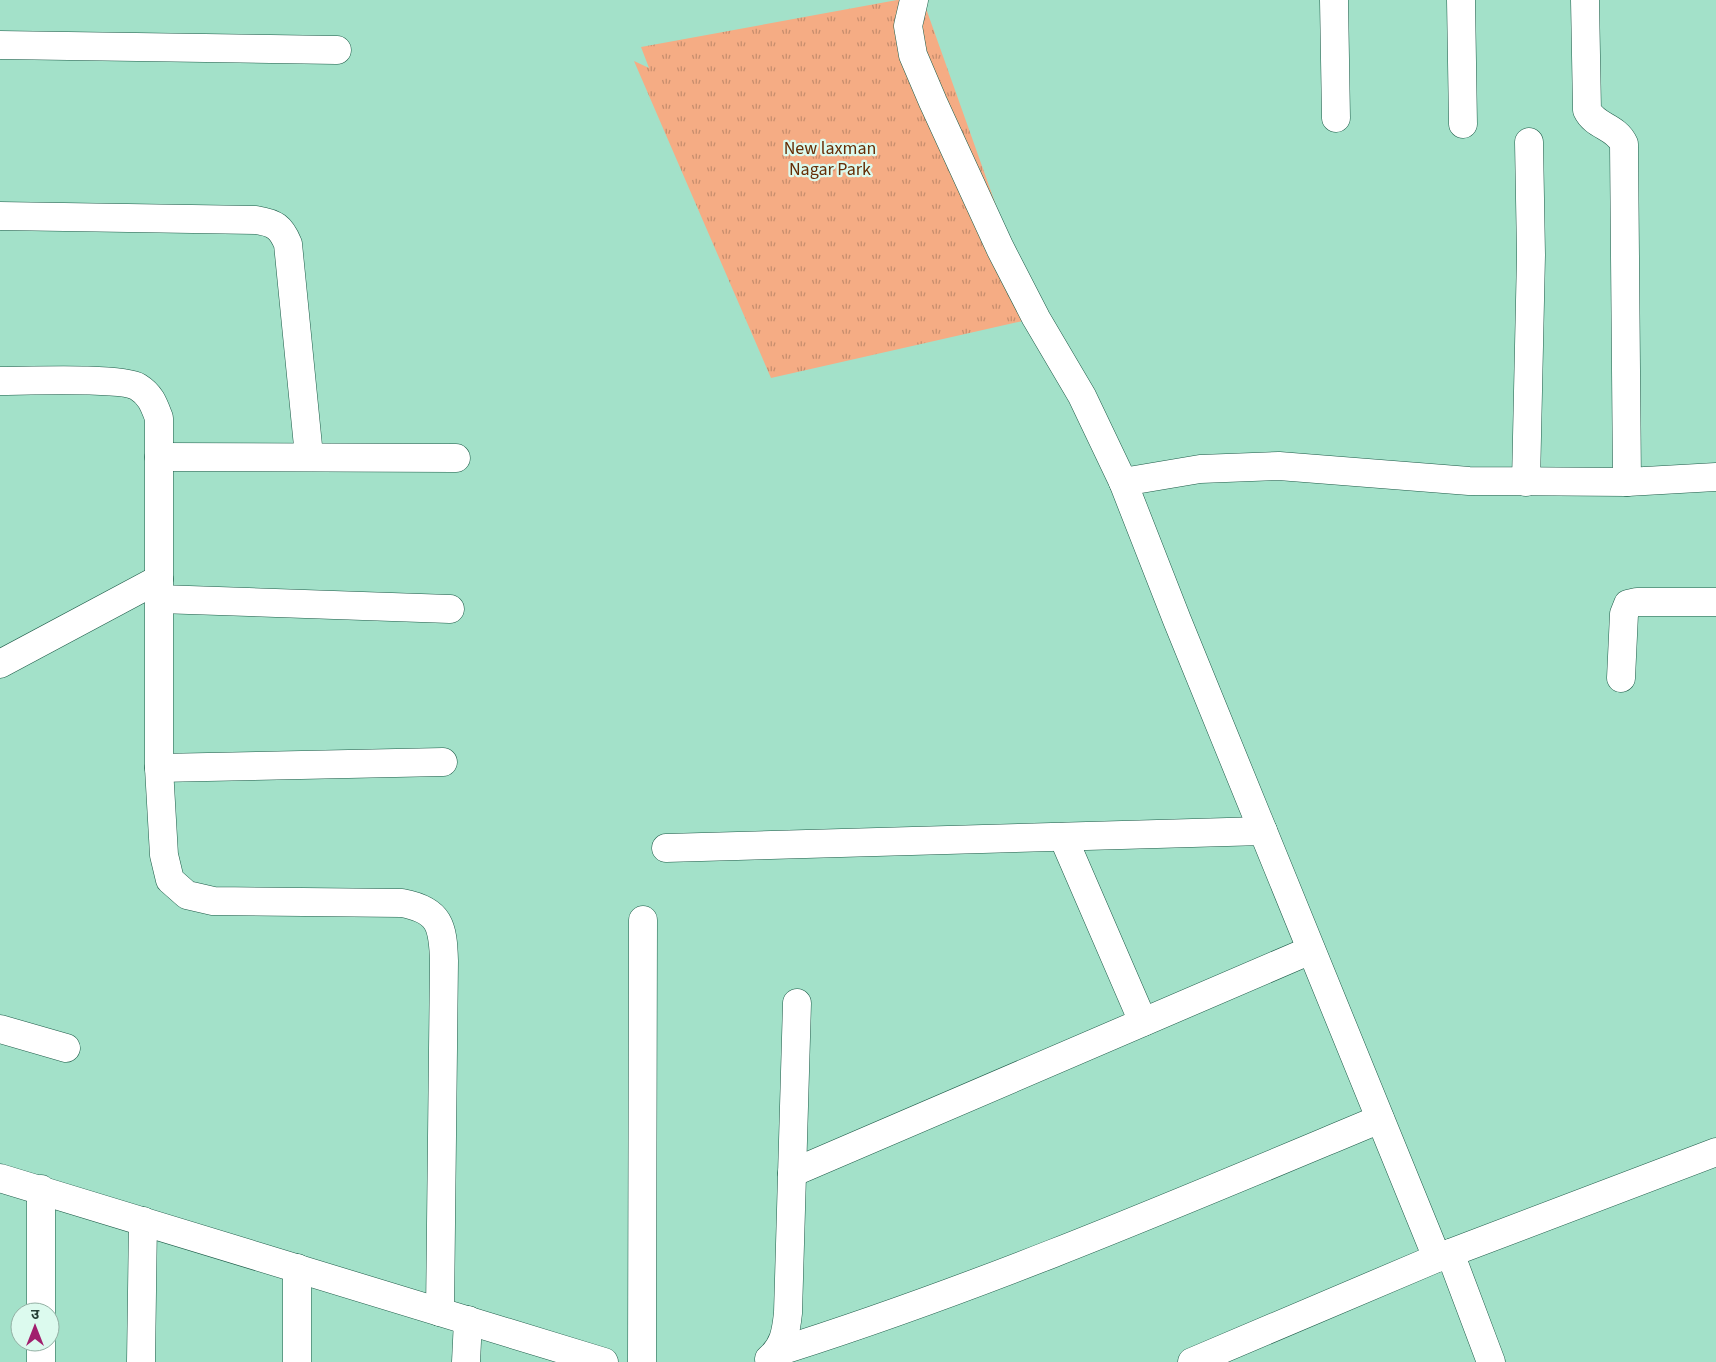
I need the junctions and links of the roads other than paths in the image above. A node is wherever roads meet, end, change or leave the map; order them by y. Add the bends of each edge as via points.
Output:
1 (914, 0) edge
2 (1334, 0) edge
3 (1461, 0) edge
4 (1585, 0) edge
5 (0, 45) edge
6 (336, 50) dead end
7 (1336, 118) dead end
8 (1463, 124) dead end
9 (1529, 142) dead end
10 (0, 216) edge
11 (0, 381) edge
12 (309, 456) junction
13 (159, 457) junction
14 (456, 458) dead end
15 (1716, 477) edge
16 (1123, 482) junction
17 (1526, 482) junction
18 (1627, 482) junction
19 (159, 589) junction
20 (1716, 602) edge
21 (450, 610) dead end
22 (0, 664) edge
23 (1621, 678) dead end
24 (443, 762) dead end
25 (159, 768) junction
26 (1263, 831) junction
27 (1063, 837) junction
28 (666, 848) dead end
29 (643, 920) dead end
30 (1311, 950) junction
31 (797, 1003) dead end
32 (1144, 1022) junction
33 (0, 1029) edge
34 (66, 1048) dead end
35 (1380, 1119) junction
36 (1716, 1152) edge
37 (792, 1173) junction
38 (0, 1178) edge
39 (41, 1189) junction
40 (143, 1221) junction
41 (1443, 1255) junction
42 (297, 1268) junction
43 (41, 1302) edge
44 (440, 1312) junction
45 (468, 1320) junction
46 (772, 1357) edge
47 (141, 1362) edge
48 (297, 1362) edge
49 (466, 1362) edge
50 (604, 1362) edge
51 (642, 1362) edge
52 (1192, 1362) edge
53 (1491, 1362) edge

1 - 16 street via 908,26 913,55 1000,248 1082,396
2 - 7 street
3 - 8 street
4 - 18 street via 1587,110 1590,118 1620,134 1624,144
5 - 6 street
9 - 17 street via 1531,255
10 - 12 street via 256,220 272,222 282,229 288,244
11 - 13 street via 114,382 137,386 152,399 159,418
12 - 13 street
12 - 14 street
13 - 19 street
15 - 18 street
16 - 17 street via 1200,470 1279,466 1469,481
16 - 26 street
17 - 18 street
19 - 21 street
19 - 22 street
19 - 25 street
20 - 23 street via 1628,604 1624,614
24 - 25 street
25 - 44 street via 164,855 170,880 187,895 213,901 402,903 421,907 434,916 443,935 444,961
26 - 27 street
26 - 30 street
27 - 28 street
27 - 32 street
29 - 51 street
30 - 32 street
30 - 35 street
31 - 37 street
32 - 37 street
33 - 34 street
35 - 41 street
35 - 46 street via 1014,1270
36 - 41 street
37 - 46 street via 786,1336
38 - 39 street
39 - 40 street
39 - 43 street
40 - 42 street
40 - 47 street
41 - 52 street
41 - 53 street
42 - 44 street
42 - 48 street
44 - 45 street
45 - 49 street
45 - 50 street

